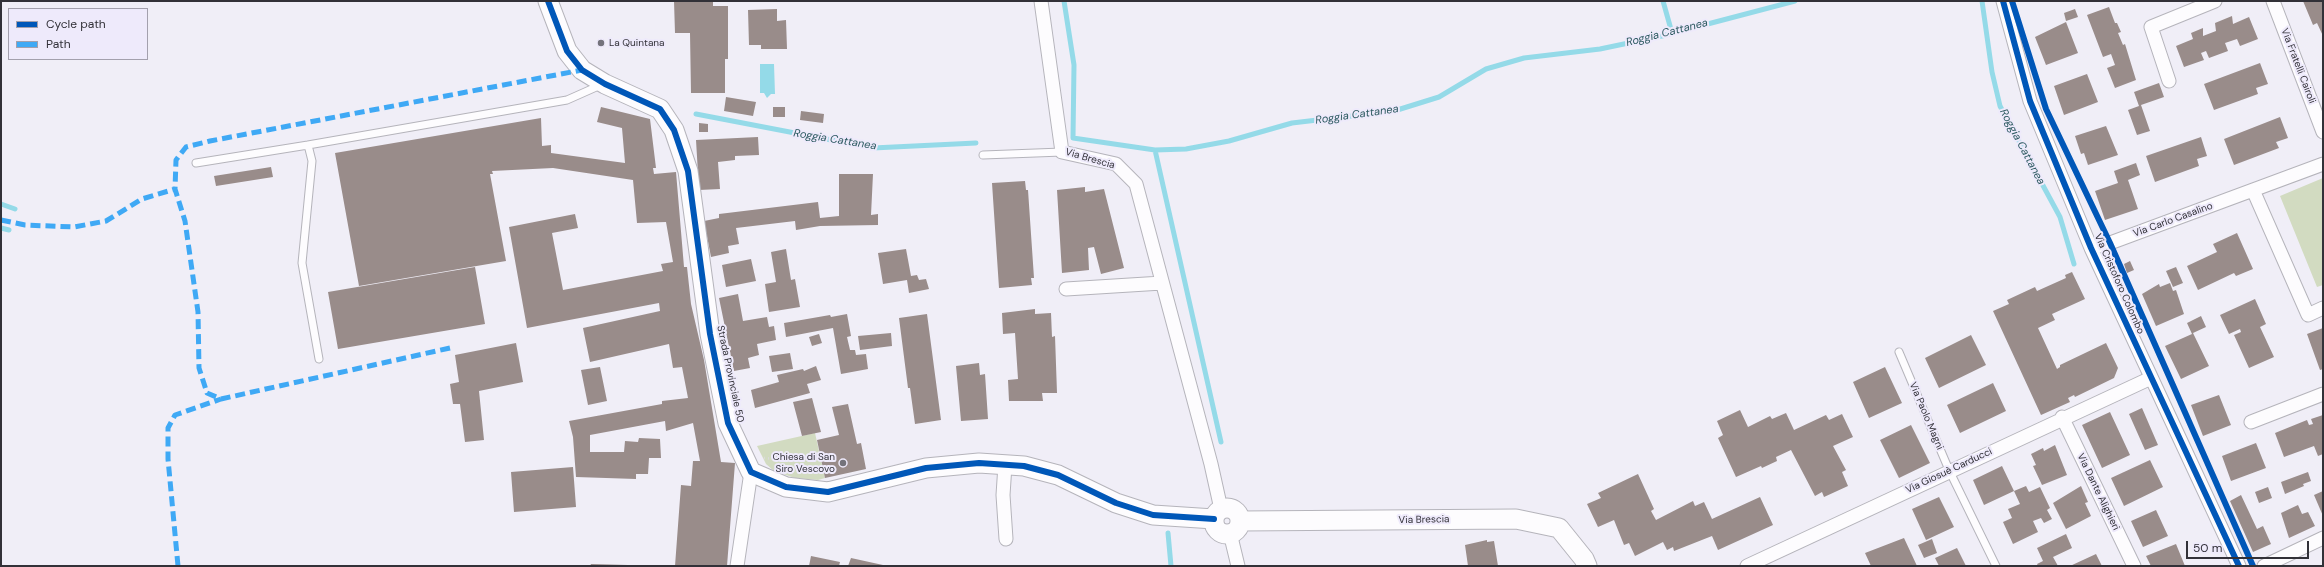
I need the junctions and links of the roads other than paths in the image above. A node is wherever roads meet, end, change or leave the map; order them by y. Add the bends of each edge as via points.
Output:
1 (548, 1) edge
2 (1041, 1) edge
3 (2003, 1) edge
4 (2215, 1) edge
5 (2273, 1) edge
6 (2169, 81) dead end
7 (605, 84) junction
8 (2323, 132) edge
9 (308, 145) junction
10 (1062, 152) junction
11 (984, 156) dead end
12 (196, 163) dead end
13 (2323, 164) edge
14 (2254, 190) junction
15 (2091, 248) junction
16 (1162, 283) junction
17 (1066, 289) dead end
18 (2323, 308) edge
19 (1898, 352) dead end
20 (319, 359) dead end
21 (2151, 378) junction
22 (2323, 394) edge
23 (2062, 417) junction
24 (2251, 422) dead end
25 (1005, 465) junction
26 (749, 467) junction
27 (1950, 470) junction
28 (1218, 514) junction
29 (1235, 527) junction
30 (2323, 538) edge
31 (1006, 539) dead end
32 (737, 566) edge
33 (1238, 566) edge
34 (1587, 566) edge
35 (1747, 566) edge
36 (1996, 566) edge
37 (2134, 566) edge
38 (2239, 566) edge
39 (2264, 566) edge

1 - 7 street, Strada Provinciale 50 via 567,51 582,70
2 - 10 street, Via Brescia
3 - 15 street, Via Cristoforo Colombo via 2030,101
4 - 6 street via 2151,27
5 - 8 street, Via Fratelli Cairoli
7 - 9 lane via 567,100
7 - 26 street, Strada Provinciale 50 via 660,109 674,130 688,170 710,334 728,423
9 - 12 lane
9 - 20 lane via 312,161 302,263
10 - 11 lane
10 - 16 street, Via Brescia via 1116,164 1136,184
13 - 14 street, Via Carlo Casalino
14 - 15 street, Via Carlo Casalino
14 - 18 street via 2308,315
15 - 21 street, Via Cristoforo Colombo
16 - 17 street
16 - 28 street, Via Brescia
19 - 27 lane, Via Paolo Magni
21 - 23 street, Via Giosuè Carducci
21 - 38 street, Via Cristoforo Colombo
22 - 24 street
23 - 27 street, Via Giosuè Carducci
23 - 37 street, Via Dante Alighieri
25 - 26 street via 979,463 926,468 828,492 786,487
25 - 28 street via 1024,466 1058,475 1116,503 1153,515
25 - 31 street via 1003,495
26 - 32 street
27 - 35 street, Via Giosuè Carducci
27 - 36 lane, Via Paolo Magni
28 - 29 street via 1226,508 1234,510
29 - 33 street
29 - 34 street, Via Brescia via 1516,519 1559,528
30 - 39 street

